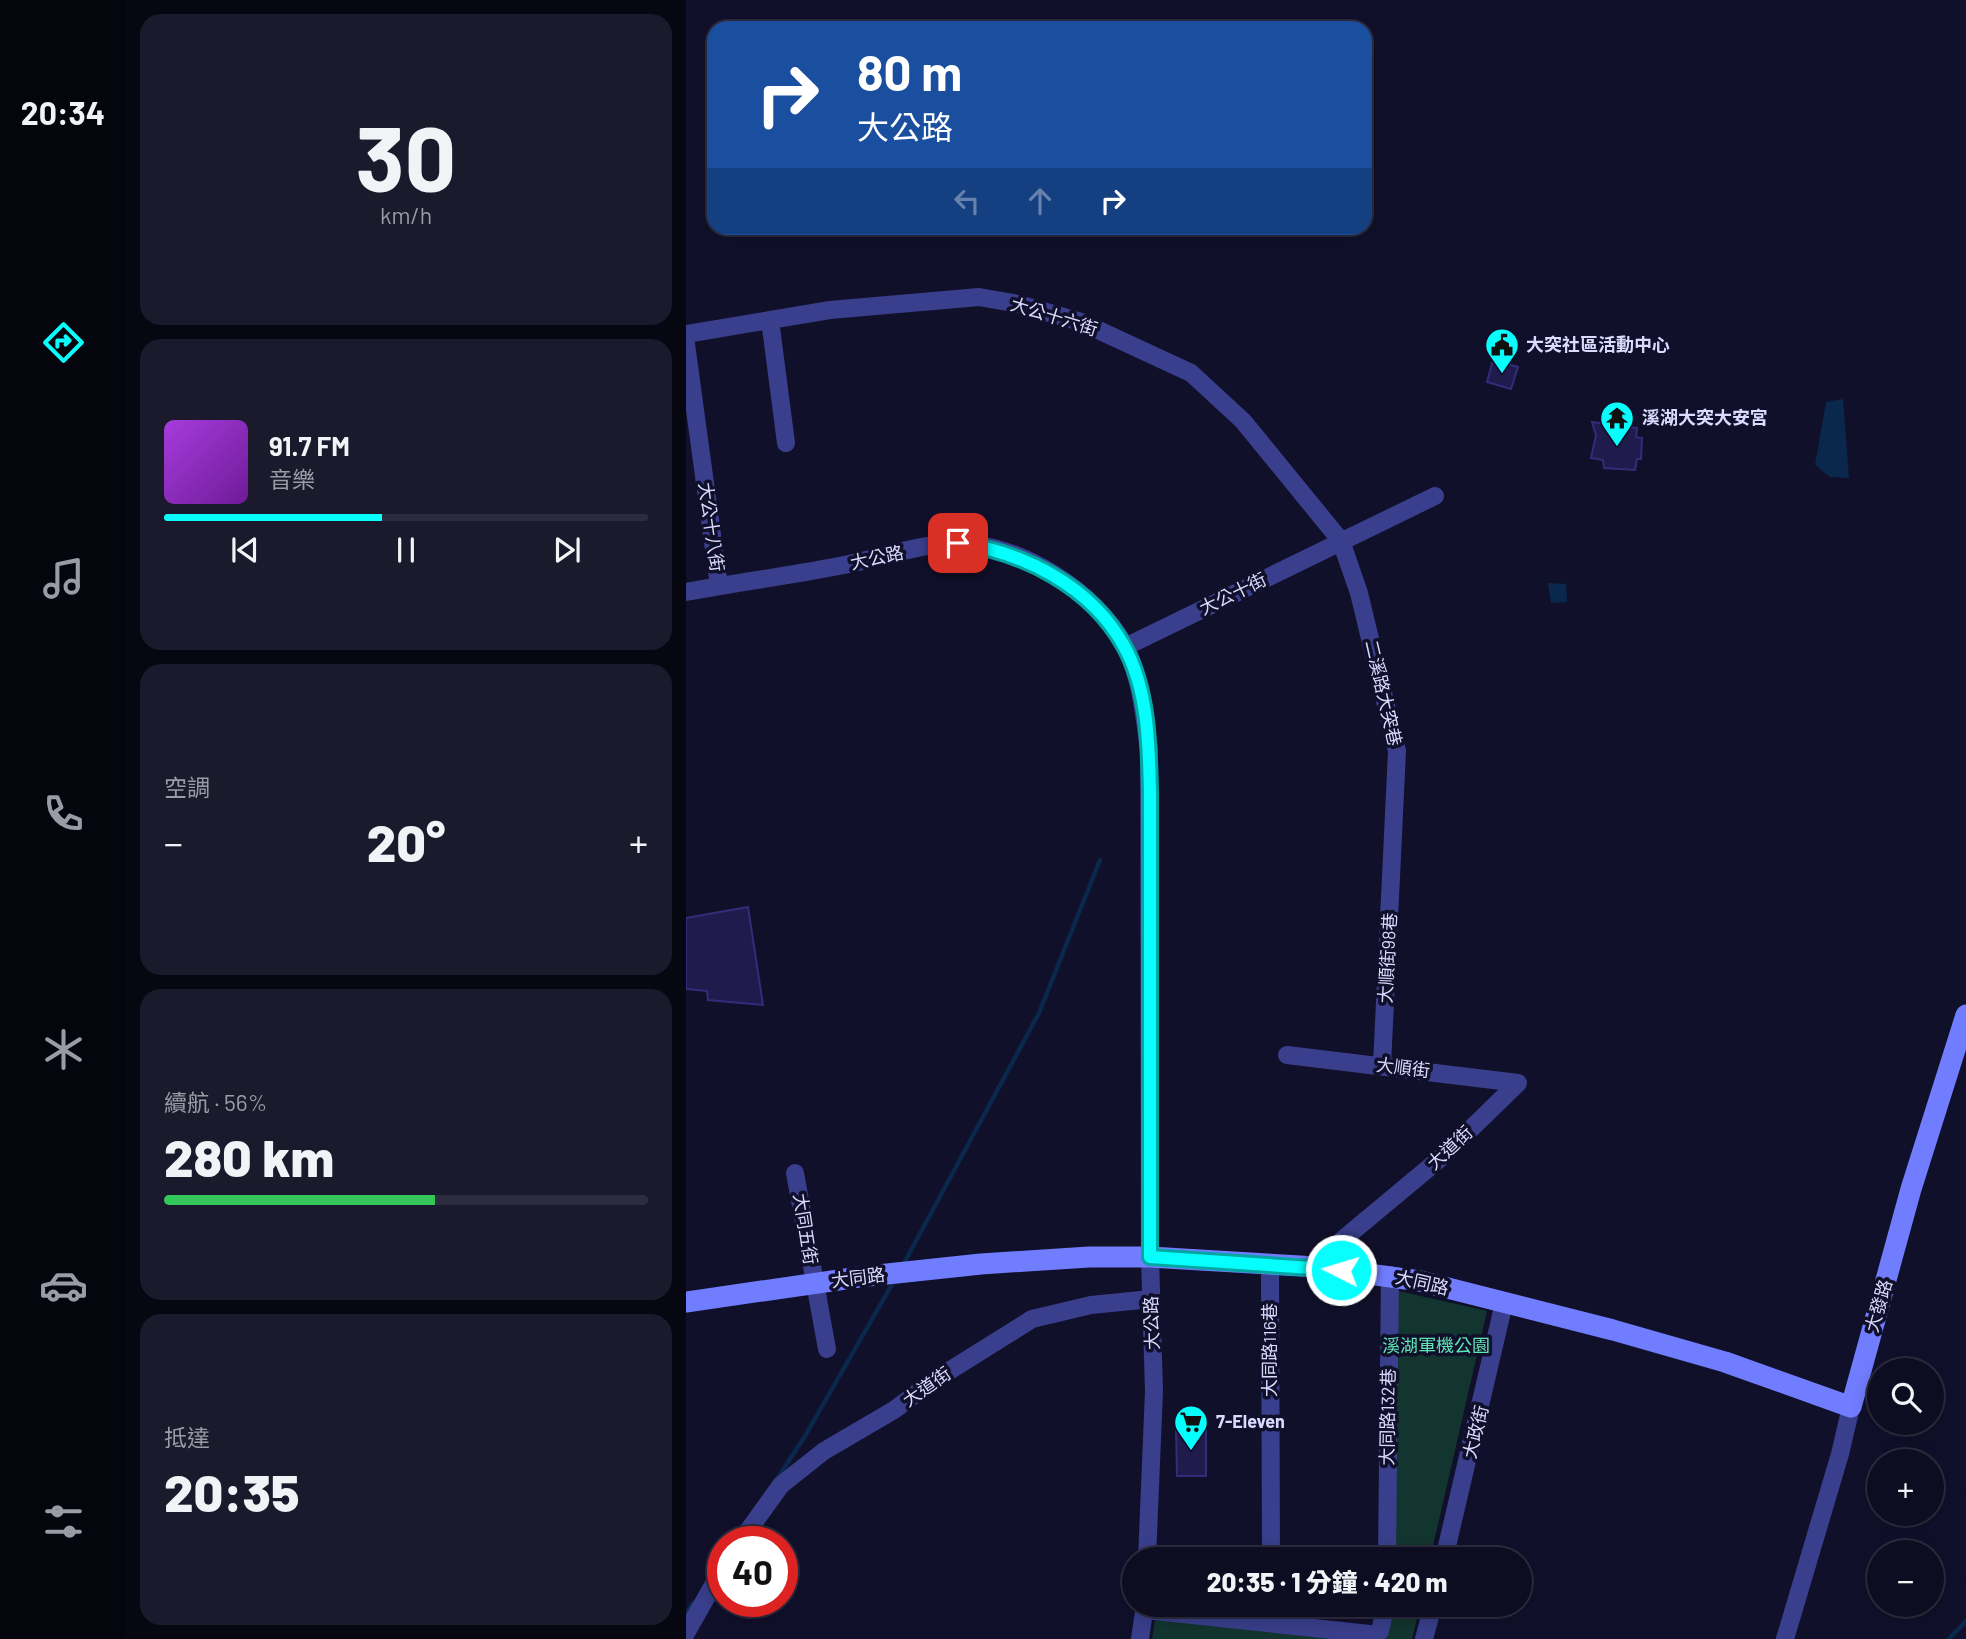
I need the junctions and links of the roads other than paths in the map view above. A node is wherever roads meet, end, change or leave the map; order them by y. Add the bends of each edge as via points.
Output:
1 (769, 320) junction
2 (686, 334) edge
3 (686, 344) edge
4 (786, 443) dead end
5 (1435, 496) dead end
6 (1341, 541) junction
7 (719, 586) junction
8 (686, 593) edge
9 (1125, 647) junction
10 (1394, 850) joint
11 (1966, 1015) edge
12 (1287, 1055) dead end
13 (1382, 1065) junction
14 (1518, 1083) joint
15 (795, 1173) dead end
16 (1150, 1257) junction
17 (1270, 1266) junction
18 (1317, 1267) junction
19 (1390, 1275) junction
20 (814, 1284) junction
21 (1151, 1299) junction
22 (686, 1303) edge
23 (1504, 1303) junction
24 (827, 1349) dead end
25 (1851, 1407) junction
26 (752, 1526) edge
27 (1148, 1547) edge
28 (1271, 1547) edge
29 (1387, 1547) edge
30 (1447, 1547) edge
31 (707, 1597) edge
32 (1143, 1617) edge
33 (1224, 1617) edge
34 (1271, 1617) edge
35 (1383, 1617) edge
36 (1430, 1617) edge
37 (1271, 1623) junction
38 (686, 1633) edge
39 (1140, 1639) edge
40 (1424, 1639) edge
41 (1785, 1639) edge

1 - 2 street, 大公十六街
1 - 4 street
1 - 6 street, 大公十六街 via 871,305 979,298 1081,322 1191,373 1212,390
3 - 7 street, 大公十八街
5 - 6 street, 大公十街
6 - 9 street, 大公十街
6 - 10 street, 二溪路大突巷 via 1359,593 1397,751
7 - 8 street, 大公路
7 - 9 street, 大公路 via 958,543 1025,560 1070,586 1091,604
9 - 16 street, 大公路 via 1142,699 1149,750
10 - 13 street, 大順街98巷
11 - 25 street, 大發路 via 1911,1189
12 - 13 street, 大順街
13 - 14 street, 大順街
14 - 18 street, 大道街
15 - 20 street, 大同五街
16 - 17 street, 大同路
16 - 20 street, 大同路 via 1089,1256
16 - 21 street, 大公路
17 - 18 street, 大同路
17 - 28 street, 大同路116巷
18 - 19 street, 大同路
19 - 23 street, 大同路
19 - 29 street, 大同路132巷
20 - 22 street, 大同路
20 - 24 street, 大同五街
21 - 26 street, 大道街 via 1091,1305 1032,1319 824,1451 782,1485
21 - 27 street, 大公路 via 1154,1391
23 - 25 street, 大同路 via 1725,1362
23 - 30 street, 大政街
25 - 41 street, 大發路
31 - 38 street
32 - 39 street
33 - 37 street
34 - 37 street
35 - 37 street via 1380,1631 1370,1634
36 - 40 street

